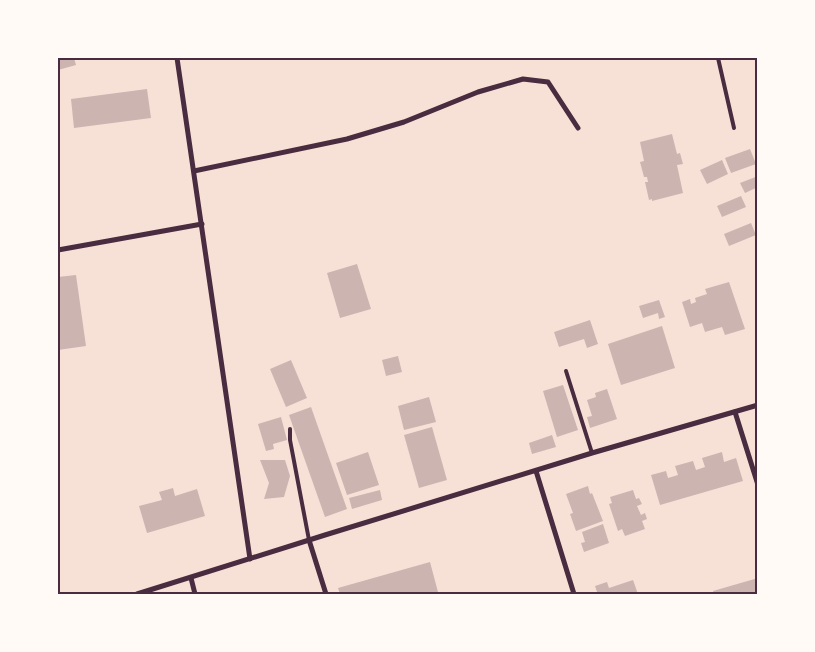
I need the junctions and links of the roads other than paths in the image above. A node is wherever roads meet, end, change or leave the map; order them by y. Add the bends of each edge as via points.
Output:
1 (178, 58) edge
2 (718, 58) edge
3 (578, 128) dead end
4 (734, 128) dead end
5 (194, 171) junction
6 (202, 224) junction
7 (58, 250) edge
8 (566, 372) dead end
9 (758, 406) edge
10 (735, 412) junction
11 (290, 429) dead end
12 (592, 454) junction
13 (536, 471) junction
14 (758, 485) edge
15 (309, 540) junction
16 (250, 559) junction
17 (191, 578) junction
18 (137, 594) edge
19 (195, 594) edge
20 (326, 594) edge
21 (574, 594) edge

1 - 5 street
2 - 4 lane
3 - 5 street via 548,82 523,79 347,139
5 - 6 street
6 - 7 street
6 - 16 street
8 - 12 lane
9 - 10 street
10 - 12 street
10 - 14 street
11 - 15 lane
12 - 13 street
13 - 15 street
13 - 21 street
15 - 16 street
15 - 20 street
16 - 17 street
17 - 18 street
17 - 19 street

